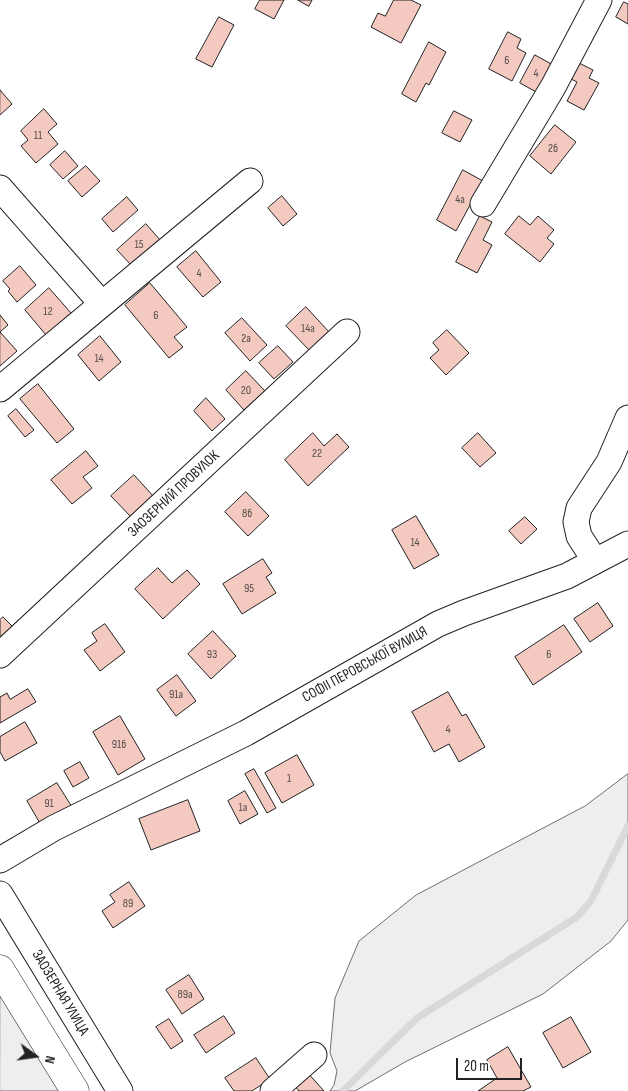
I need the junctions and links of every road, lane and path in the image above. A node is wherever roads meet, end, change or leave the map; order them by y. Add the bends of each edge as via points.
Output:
1 (599, 0) edge
2 (250, 181) dead end
3 (0, 188) edge
4 (483, 204) dead end
5 (102, 304) junction
6 (347, 332) dead end
7 (0, 389) edge
8 (628, 418) edge
9 (628, 544) edge
10 (595, 561) junction
11 (0, 655) edge
12 (0, 860) edge
13 (0, 894) edge
14 (0, 969) edge
15 (314, 1055) dead end
16 (75, 1091) edge
17 (120, 1091) edge
18 (273, 1091) edge

1 - 4 street via 553,87
2 - 5 street
3 - 5 street
5 - 7 street
6 - 11 street, ЗАОЗЕРНИЙ ПРОВУЛОК
8 - 10 street via 609,462 579,508 576,522 579,536
9 - 10 street, СОФІІ ПЕРОВСЬКОЇ ВУЛИЦЯ
10 - 12 street, СОФІІ ПЕРОВСЬКОЇ ВУЛИЦЯ via 566,576 438,624 246,732 54,828
13 - 17 street, ЗАОЗЕРНАЯ УЛИЦА
14 - 16 main road
15 - 18 street

